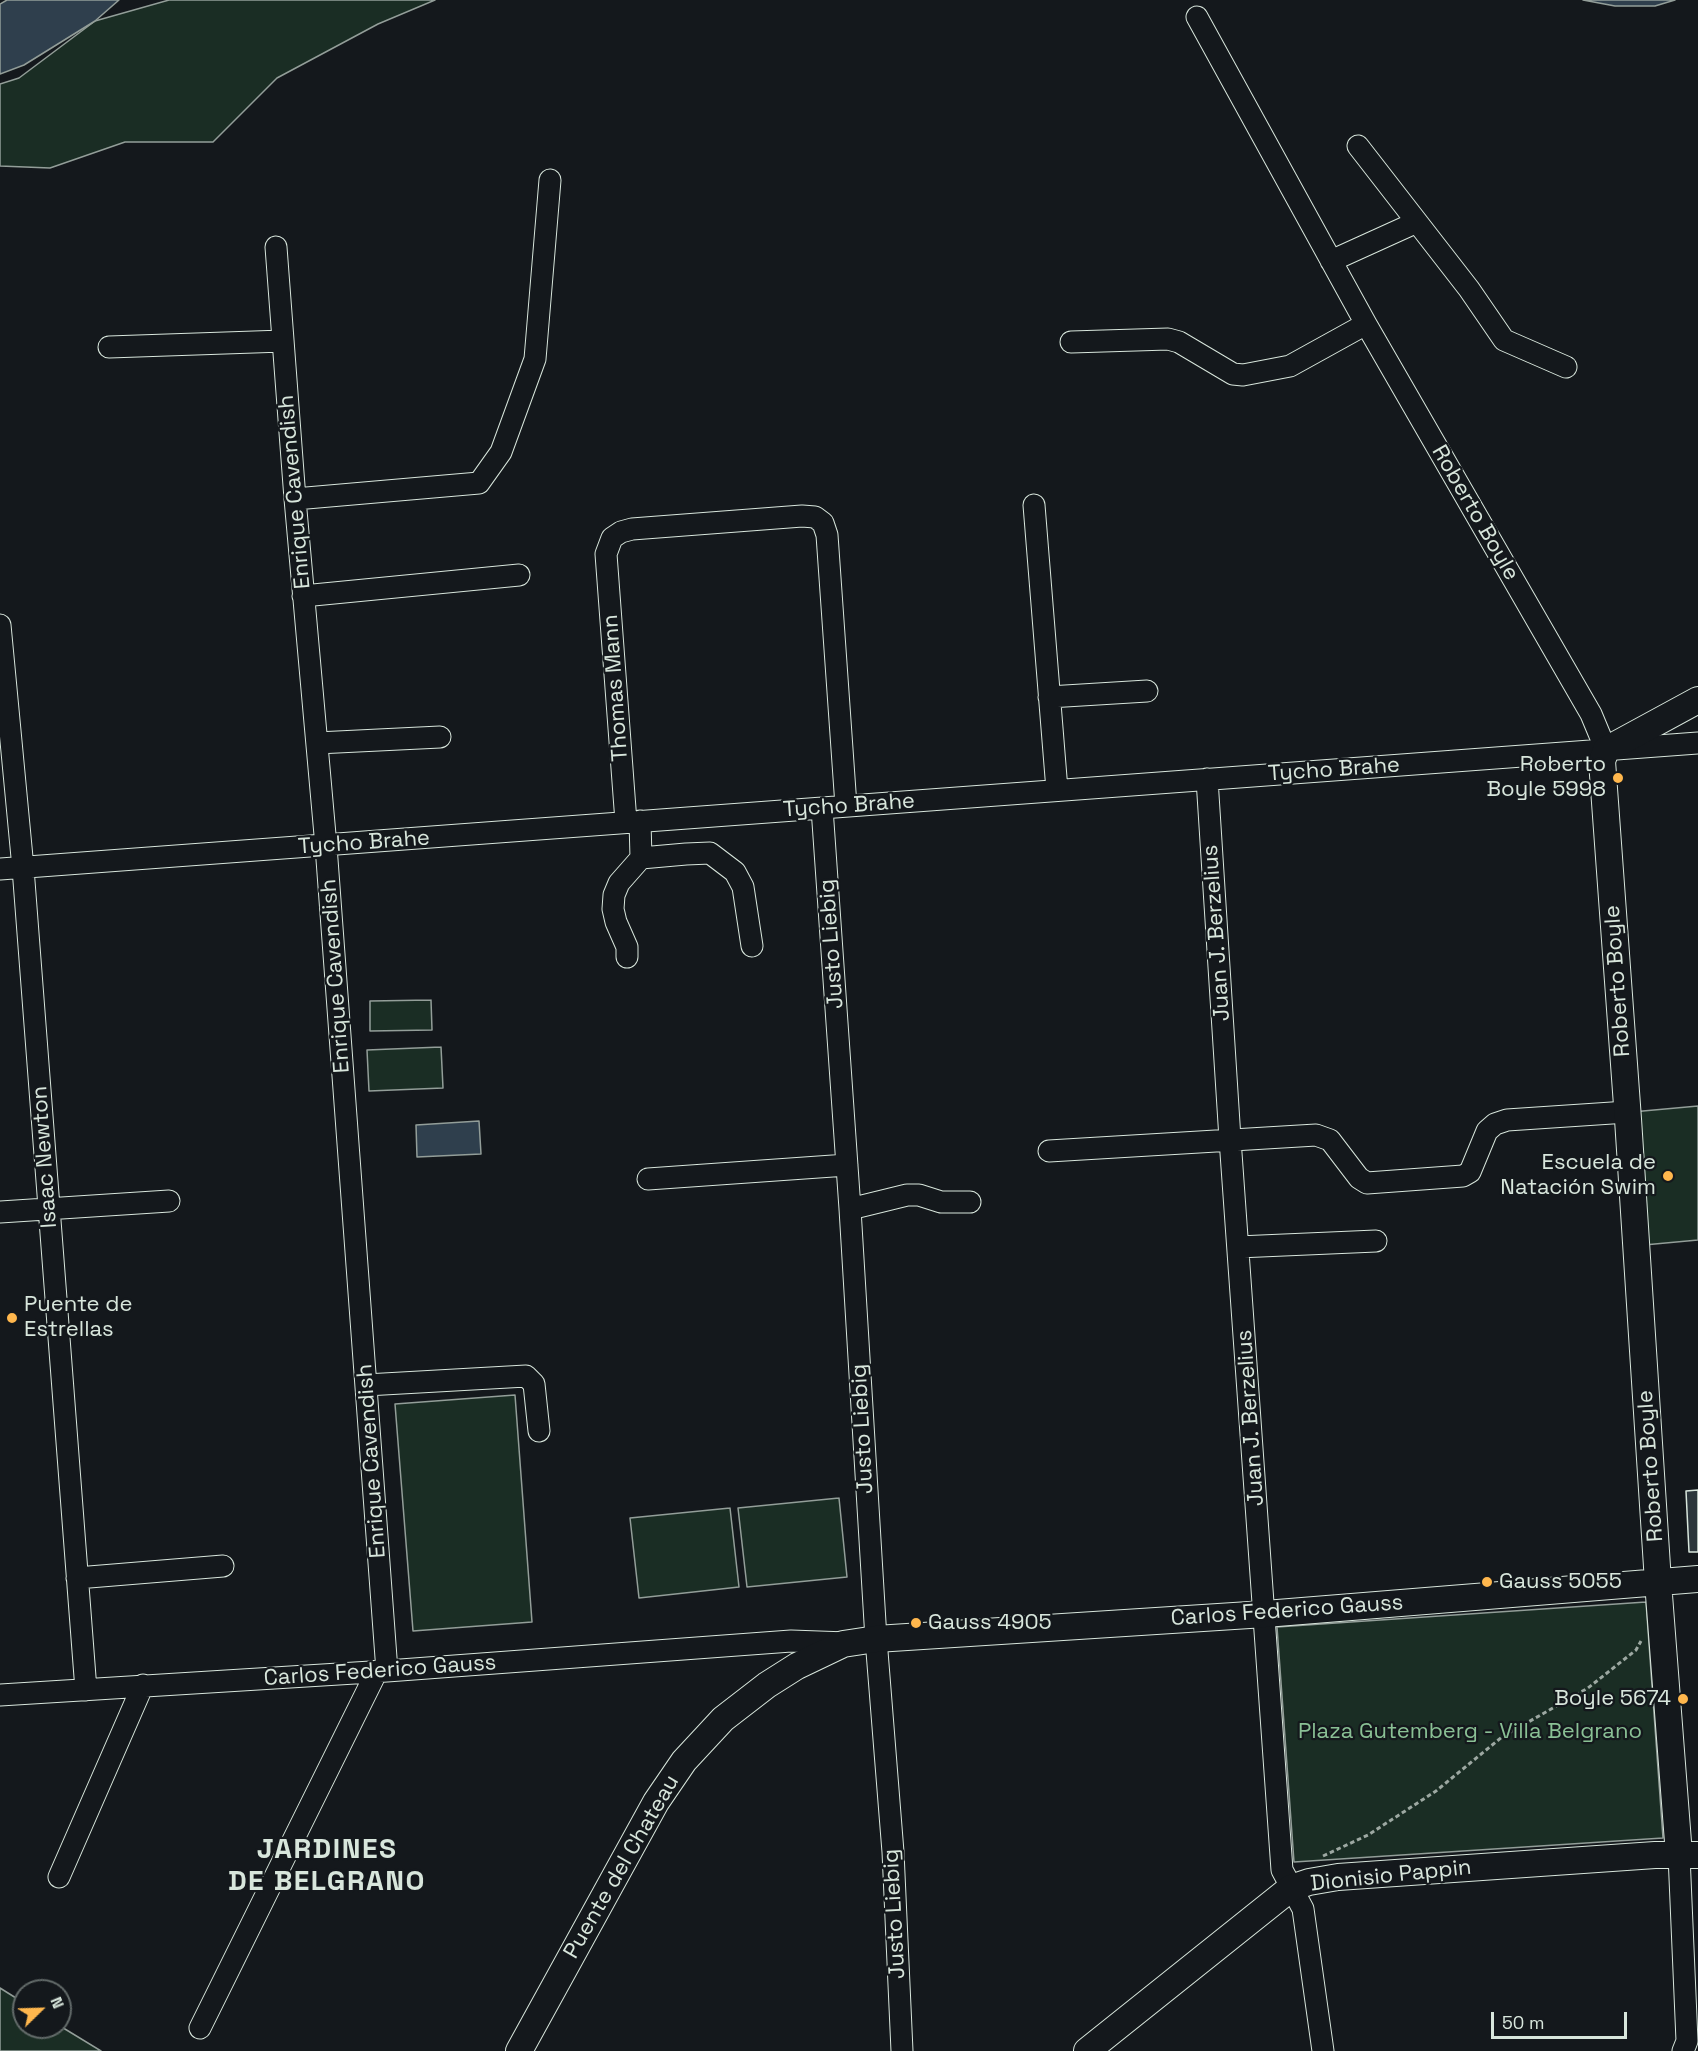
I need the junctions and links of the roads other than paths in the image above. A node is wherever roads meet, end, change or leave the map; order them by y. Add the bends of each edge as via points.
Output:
1 (1197, 17) dead end
2 (1358, 146) dead end
3 (550, 180) dead end
4 (1417, 222) junction
5 (276, 247) dead end
6 (1331, 261) junction
7 (1366, 324) junction
8 (283, 341) junction
9 (1071, 342) dead end
10 (109, 347) dead end
11 (1566, 367) dead end
12 (295, 499) junction
13 (1034, 505) dead end
14 (519, 575) dead end
15 (303, 596) junction
16 (0, 625) edge
17 (1148, 691) dead end
18 (1049, 697) junction
19 (1698, 700) edge
20 (440, 737) dead end
21 (317, 743) junction
22 (1698, 743) edge
23 (1606, 750) junction
24 (1207, 779) junction
25 (1057, 790) junction
26 (846, 806) junction
27 (822, 808) junction
28 (633, 821) junction
29 (326, 846) junction
30 (641, 858) junction
31 (23, 868) junction
32 (0, 869) edge
33 (753, 946) dead end
34 (627, 957) dead end
35 (1628, 1112) junction
36 (1230, 1140) junction
37 (1048, 1151) dead end
38 (847, 1165) junction
39 (648, 1179) dead end
40 (169, 1201) dead end
41 (970, 1202) dead end
42 (49, 1209) junction
43 (850, 1209) junction
44 (0, 1212) edge
45 (1376, 1241) dead end
46 (1238, 1246) junction
47 (366, 1385) junction
48 (539, 1431) dead end
49 (223, 1566) dead end
50 (77, 1578) junction
51 (1698, 1579) edge
52 (1659, 1582) junction
53 (1265, 1614) junction
54 (864, 1641) junction
55 (759, 1644) junction
56 (382, 1671) junction
57 (787, 1673) junction
58 (143, 1685) junction
59 (86, 1690) junction
60 (0, 1695) edge
61 (1689, 1855) edge
62 (58, 1877) dead end
63 (1291, 1888) junction
64 (200, 2028) dead end
65 (519, 2051) edge
66 (902, 2051) edge
67 (1087, 2051) edge
68 (1323, 2051) edge
69 (1683, 2051) edge

1 - 6 street, Roberto Boyle
2 - 4 street
3 - 12 street via 535,359 501,452 479,483
4 - 6 street
4 - 11 street via 1504,340
5 - 8 street, Enrique Cavendish
6 - 7 street, Roberto Boyle
7 - 9 street via 1290,366 1243,375 1233,374 1168,339
7 - 23 street, Roberto Boyle via 1591,714
8 - 10 street
8 - 12 street, Enrique Cavendish
12 - 15 street, Enrique Cavendish
13 - 18 street
14 - 15 street
15 - 21 street, Enrique Cavendish
16 - 31 street, Isaac Newton
17 - 18 street
18 - 25 street
19 - 23 main road
20 - 21 street
21 - 29 street, Enrique Cavendish
22 - 23 street, Tycho Brahe
23 - 24 street, Tycho Brahe
23 - 35 main road, Roberto Boyle via 1602,777
24 - 25 street, Tycho Brahe
24 - 36 street, Juan J. Berzelius
25 - 26 street, Tycho Brahe
26 - 27 street, Tycho Brahe
26 - 28 street, Thomas Mann via 827,535 815,517 802,516 632,529 612,538 606,554
27 - 28 street, Tycho Brahe
27 - 38 street, Justo Liebig
28 - 29 street, Tycho Brahe
28 - 30 street, Thomas Mann
29 - 31 street, Tycho Brahe
29 - 47 street, Enrique Cavendish
30 - 33 street via 710,854 735,872 743,887
30 - 34 street via 619,883 614,895 614,915
31 - 32 street, Tycho Brahe
31 - 42 street, Isaac Newton
35 - 36 street via 1507,1120 1487,1131 1470,1172 1463,1176 1367,1183 1330,1140 1316,1135
35 - 52 main road, Roberto Boyle
36 - 37 street
36 - 46 street, Juan J. Berzelius
38 - 39 street
38 - 43 street, Justo Liebig
40 - 42 street
41 - 43 street via 941,1202 907,1195
42 - 44 street
42 - 50 street, Isaac Newton
43 - 54 street, Justo Liebig
45 - 46 street
46 - 53 street, Juan J. Berzelius
47 - 48 street via 526,1376 534,1384
47 - 56 street, Enrique Cavendish
49 - 50 street
50 - 59 street, Isaac Newton
51 - 52 main road, Carlos Federico Gauss
52 - 53 main road, Carlos Federico Gauss
52 - 61 main road, Roberto Boyle
53 - 54 main road, Carlos Federico Gauss
53 - 63 street, Juan J. Berzelius via 1282,1870
54 - 55 street, Carlos Federico Gauss
54 - 57 main road, Puente del Chateau via 843,1644
54 - 66 street, Justo Liebig via 892,1852
55 - 56 street, Carlos Federico Gauss
55 - 57 street, Carlos Federico Gauss via 782,1650 787,1658
56 - 58 street, Carlos Federico Gauss
56 - 64 street
57 - 65 main road, Puente del Chateau via 723,1719 684,1761 651,1812
58 - 59 street, Carlos Federico Gauss
58 - 62 street
59 - 60 street, Carlos Federico Gauss
61 - 63 main road, Dionisio Pappin via 1338,1877
61 - 69 street, Roberto Boyle via 1687,2040
63 - 67 main road, Dionisio Pappin
63 - 68 street, Juan J. Berzelius via 1304,1909

